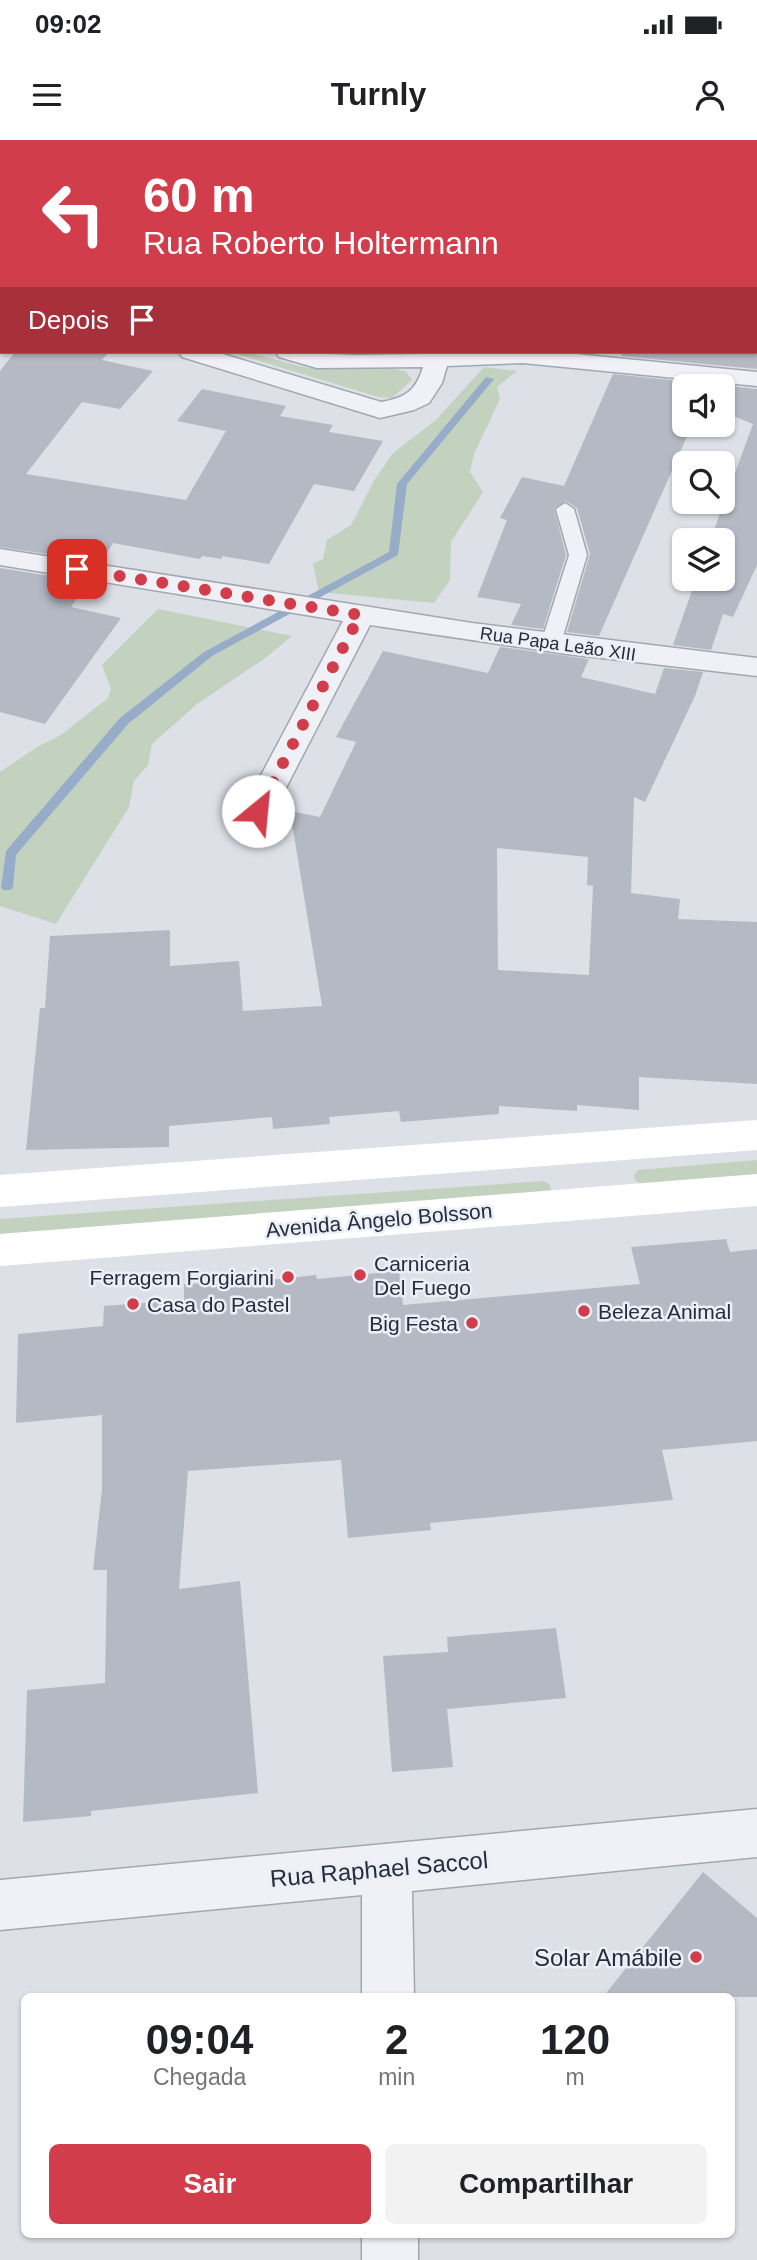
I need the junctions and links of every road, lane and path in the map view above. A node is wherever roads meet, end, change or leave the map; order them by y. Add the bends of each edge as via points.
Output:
1 (198, 354) edge
2 (294, 354) edge
3 (437, 359) junction
4 (757, 379) edge
5 (565, 509) dead end
6 (0, 556) edge
7 (360, 615) junction
8 (551, 643) junction
9 (757, 667) edge
10 (258, 811) dead end
11 (757, 1135) edge
12 (757, 1190) edge
13 (0, 1191) edge
14 (0, 1250) edge
15 (757, 1833) edge
16 (387, 1868) junction
17 (0, 1905) edge
18 (388, 1993) edge
19 (390, 2238) edge
20 (390, 2260) edge

1 - 3 street via 380,410 408,406 430,387
2 - 3 street via 317,361
3 - 4 street via 523,356
5 - 8 lane via 578,555
6 - 7 street, Rua Papa Leão XIII
7 - 8 street, Rua Papa Leão XIII
7 - 10 street
8 - 9 street, Rua Papa Leão XIII
11 - 13 main road
12 - 14 main road, Avenida Ângelo Bolsson
15 - 16 street, Rua Raphael Saccol
16 - 17 street, Rua Raphael Saccol
16 - 18 street
19 - 20 street

